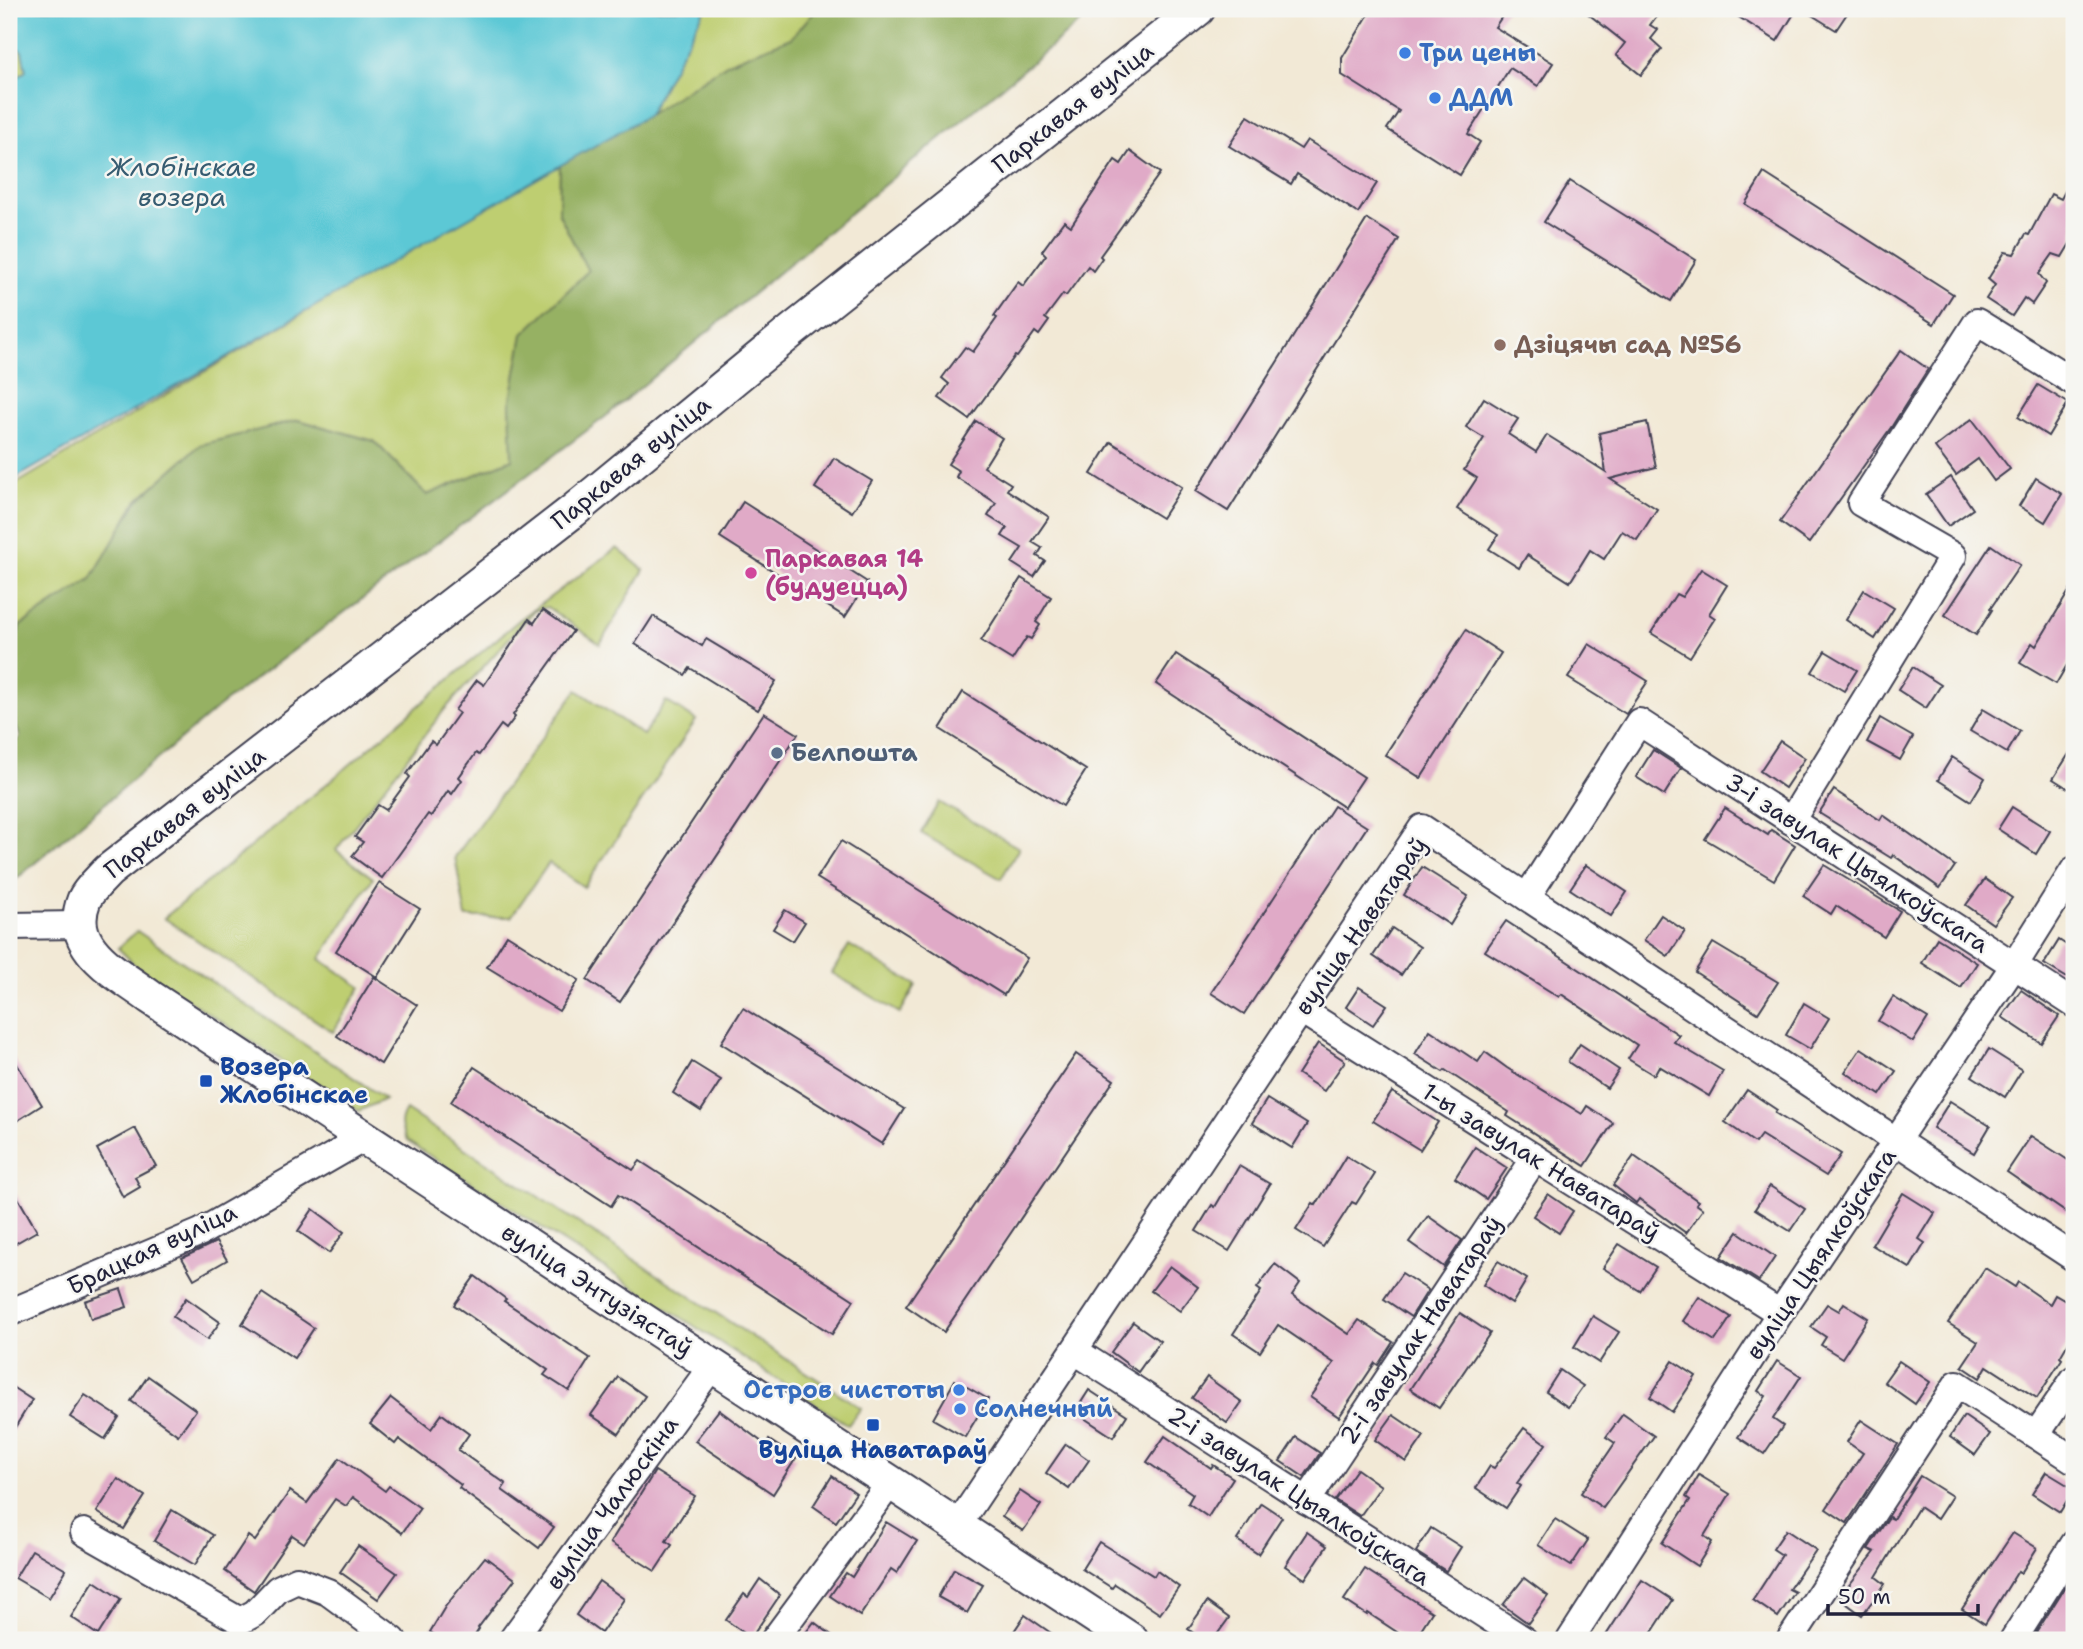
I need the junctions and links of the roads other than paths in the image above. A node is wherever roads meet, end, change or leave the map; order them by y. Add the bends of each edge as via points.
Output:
1 (1198, 9) edge
2 (2074, 382) edge
3 (1791, 821) junction
4 (2074, 870) edge
5 (1527, 897) junction
6 (79, 925) junction
7 (9, 926) edge
8 (2015, 964) junction
9 (2074, 1003) edge
10 (1301, 1010) junction
11 (366, 1137) junction
12 (1897, 1140) junction
13 (1535, 1158) junction
14 (2074, 1258) edge
15 (9, 1313) edge
16 (1780, 1313) junction
17 (1075, 1350) junction
18 (712, 1366) junction
19 (2074, 1379) edge
20 (2036, 1435) junction
21 (2074, 1460) edge
22 (891, 1482) junction
23 (1307, 1501) junction
24 (958, 1525) junction
25 (85, 1532) dead end
26 (2074, 1544) edge
27 (393, 1640) edge
28 (512, 1640) edge
29 (774, 1640) edge
30 (1131, 1640) edge
31 (1524, 1640) edge
32 (1570, 1640) edge
33 (1790, 1640) edge
34 (2013, 1640) edge

1 - 6 main road, Паркавая вуліца via 573,511 108,871 84,898
2 - 3 street via 1977,323 1861,503 1953,556
3 - 5 street, 3-і завулак Цыялкоўскага via 1639,722
3 - 8 street, 3-і завулак Цыялкоўскага
4 - 8 street, вуліца Цыялкоўскага
5 - 10 street, вуліца Наватараў via 1422,828
5 - 12 street, вуліца Наватараў
6 - 7 street
6 - 11 main road, вуліца Энтузіястаў via 88,950 150,997
8 - 9 street, 3-і завулак Цыялкоўскага
8 - 12 street, вуліца Цыялкоўскага
10 - 13 street, 1-ы завулак Наватараў
10 - 17 street, вуліца Наватараў
11 - 15 street, Брацкая вуліца via 201,1233
11 - 18 main road, вуліца Энтузіястаў
12 - 14 street, вуліца Наватараў
12 - 16 street, вуліца Цыялкоўскага
13 - 16 street, 1-ы завулак Наватараў
13 - 23 street, 2-і завулак Наватараў
16 - 32 street, вуліца Цыялкоўскага
17 - 23 street, 2-і завулак Цыялкоўскага
17 - 24 street, вуліца Наватараў
18 - 22 main road, вуліца Энтузіястаў
18 - 28 street, вуліца Чалюскіна
19 - 20 street
20 - 21 street
20 - 33 street via 1957,1384
22 - 24 main road, вуліца Энтузіястаў
22 - 29 street
23 - 31 street, 2-і завулак Цыялкоўскага
24 - 30 main road, вуліца Энтузіястаў
25 - 27 street via 240,1621 255,1613 278,1588 297,1580 328,1592
26 - 34 street

